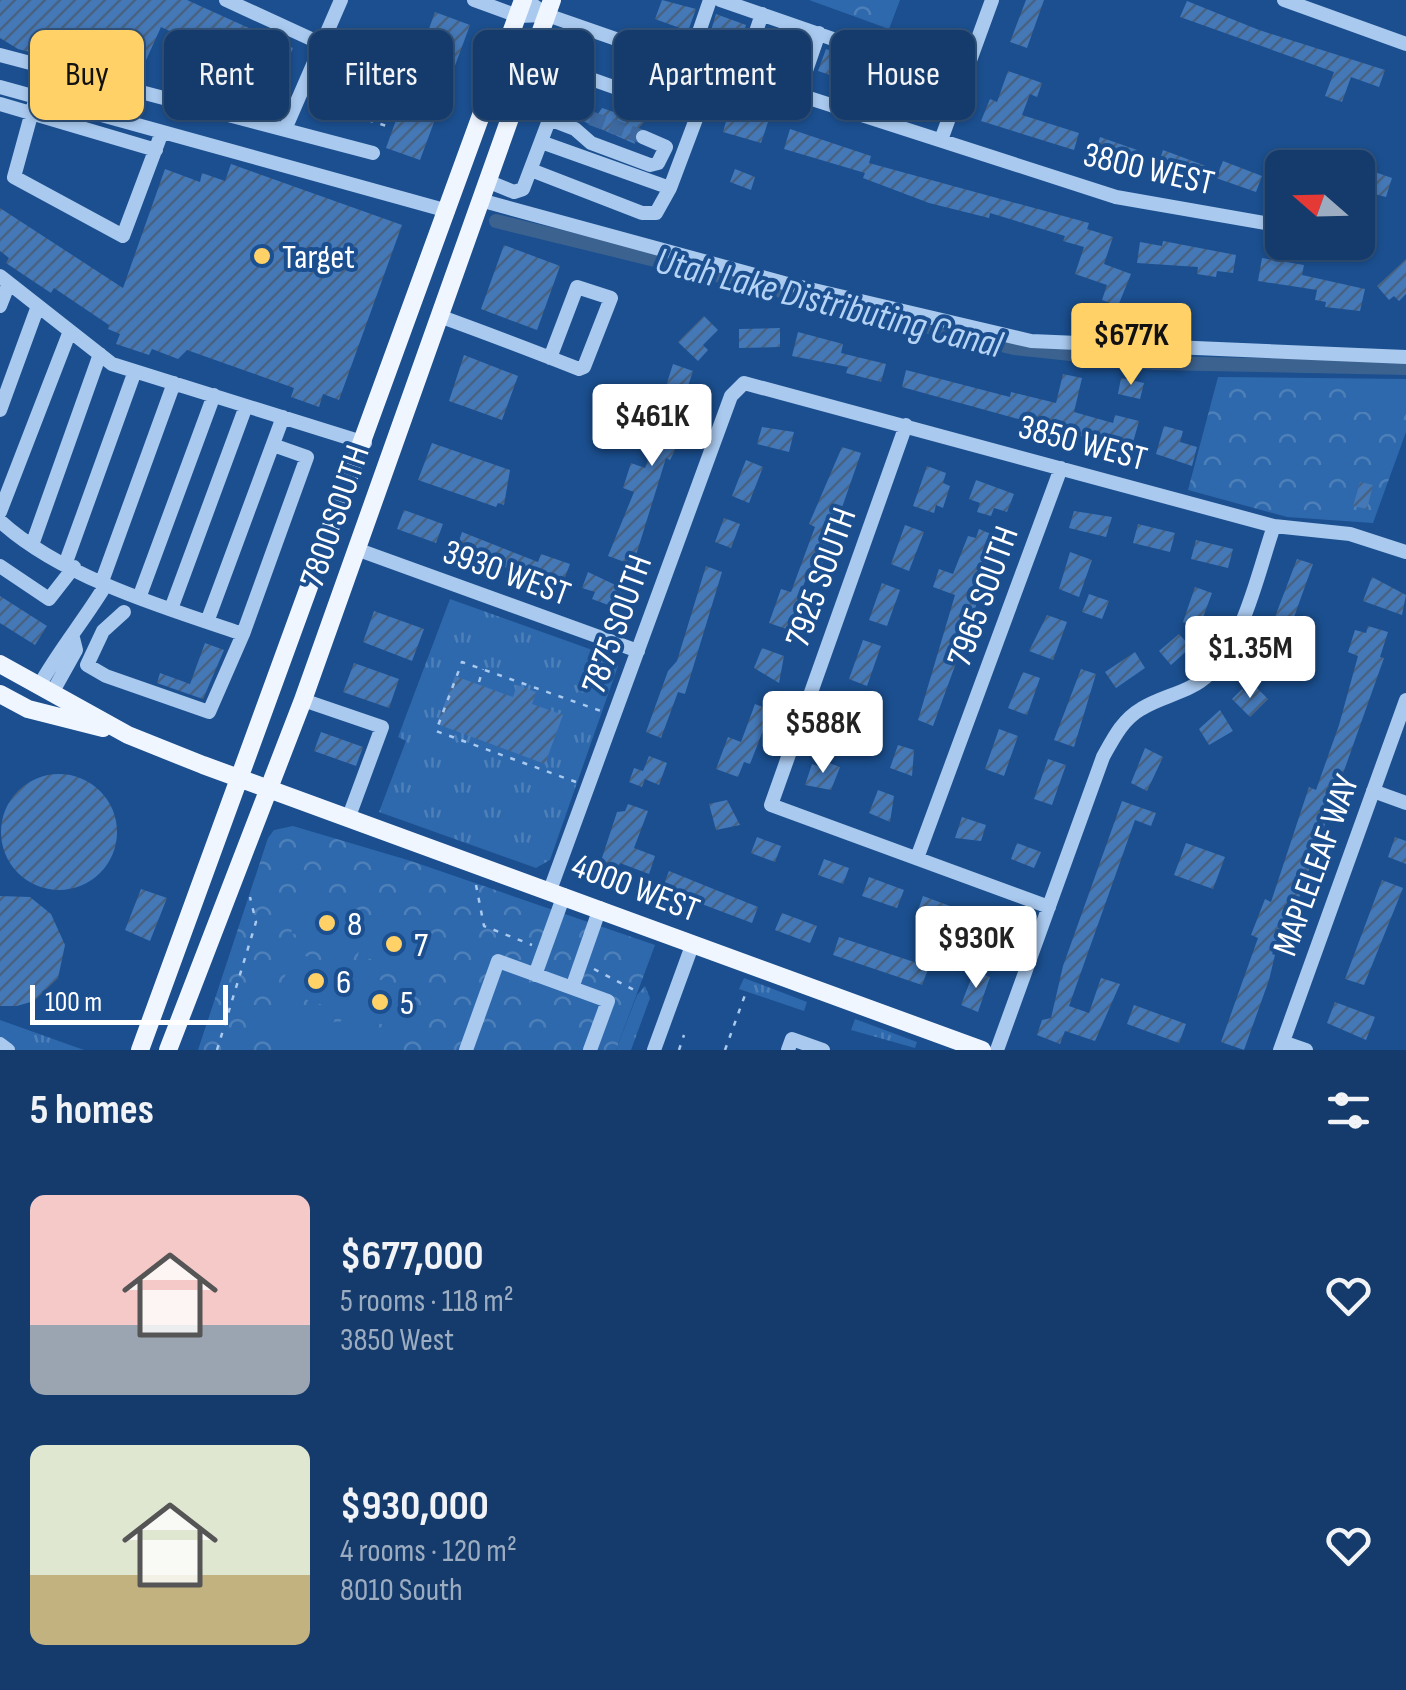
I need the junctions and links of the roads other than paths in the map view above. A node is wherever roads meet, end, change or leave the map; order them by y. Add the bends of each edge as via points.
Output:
1 (226, 0) edge
2 (341, 0) edge
3 (474, 0) edge
4 (710, 0) edge
5 (720, 0) edge
6 (992, 0) edge
7 (1284, 0) edge
8 (522, 5) edge
9 (550, 7) edge
10 (762, 14) junction
11 (326, 30) edge
12 (700, 30) edge
13 (757, 30) edge
14 (614, 33) edge
15 (819, 33) junction
16 (831, 37) edge
17 (309, 38) edge
18 (1406, 44) edge
19 (975, 45) edge
20 (0, 55) edge
21 (811, 56) edge
22 (309, 70) edge
23 (0, 87) edge
24 (30, 95) edge
25 (0, 104) edge
26 (30, 113) edge
27 (30, 117) edge
28 (55, 120) edge
29 (119, 120) edge
30 (549, 120) edge
31 (552, 120) edge
32 (696, 120) edge
33 (880, 120) edge
34 (948, 120) edge
35 (286, 127) junction
36 (162, 132) junction
37 (643, 137) dead end
38 (941, 140) junction
39 (541, 142) junction
40 (156, 150) junction
41 (373, 153) dead end
42 (531, 170) junction
43 (487, 181) junction
44 (670, 188) junction
45 (480, 200) junction
46 (448, 211) junction
47 (1265, 223) edge
48 (4, 279) edge
49 (0, 306) edge
50 (38, 306) junction
51 (439, 316) junction
52 (70, 331) junction
53 (100, 354) junction
54 (1406, 357) edge
55 (550, 358) junction
56 (134, 371) junction
57 (744, 382) joint
58 (174, 383) junction
59 (214, 396) junction
60 (246, 406) junction
61 (0, 410) edge
62 (284, 417) junction
63 (906, 424) junction
64 (365, 442) junction
65 (273, 445) junction
66 (1061, 468) junction
67 (1, 523) edge
68 (1274, 526) junction
69 (32, 545) junction
70 (356, 549) junction
71 (1406, 552) edge
72 (70, 564) junction
73 (0, 566) edge
74 (103, 585) junction
75 (140, 598) junction
76 (172, 609) junction
77 (124, 612) dead end
78 (207, 622) junction
79 (243, 634) junction
80 (638, 651) junction
81 (0, 664) edge
82 (46, 690) junction
83 (0, 694) edge
84 (303, 700) junction
85 (1406, 700) edge
86 (128, 734) junction
87 (240, 779) junction
88 (266, 789) junction
89 (1373, 792) junction
90 (1406, 804) edge
91 (348, 819) junction
92 (917, 858) junction
93 (557, 892) junction
94 (600, 908) junction
95 (1049, 908) junction
96 (693, 943) junction
97 (535, 974) junction
98 (572, 988) junction
99 (0, 1044) edge
100 (1282, 1046) edge
101 (8, 1050) edge
102 (140, 1050) edge
103 (168, 1050) edge
104 (466, 1050) edge
105 (590, 1050) edge
106 (654, 1050) edge
107 (788, 1050) edge
108 (823, 1050) edge
109 (982, 1050) edge
110 (997, 1050) edge
111 (1306, 1050) edge

1 - 17 street
2 - 11 street
3 - 8 street, 3800 WEST
4 - 12 street
5 - 10 street
6 - 19 street
7 - 18 street
8 - 9 street, 3800 WEST
8 - 46 main road, 7800 SOUTH
9 - 14 street, 3800 WEST
9 - 43 main road, 7800 SOUTH
10 - 13 street
10 - 15 street
15 - 16 street
15 - 21 street
20 - 35 street
22 - 35 street
23 - 24 street
25 - 26 street
27 - 40 street via 14,177 123,236
28 - 40 street
29 - 36 street
30 - 39 street
31 - 37 street via 591,143 658,163 666,147
32 - 44 street
33 - 38 street, 3800 WEST
34 - 38 street
35 - 41 street
36 - 40 street
36 - 46 street
38 - 47 street, 3800 WEST via 1116,198
39 - 42 street
39 - 44 street
42 - 43 street via 523,189 514,192
42 - 44 street via 642,213 656,213
43 - 45 main road, 7800 SOUTH
45 - 51 main road, 7800 SOUTH
45 - 54 street via 784,284 1030,341
46 - 51 main road via 454,244 433,299
46 - 64 main road, 7800 SOUTH
48 - 49 street
48 - 50 street
50 - 52 street
50 - 61 street
51 - 55 street
51 - 70 main road, 7800 SOUTH
52 - 53 street
52 - 67 street
53 - 56 street
53 - 69 street
55 - 55 street via 584,368 611,298 577,287
56 - 58 street
56 - 72 street
57 - 63 street, 3850 WEST
57 - 80 street, 7875 SOUTH via 731,396
58 - 59 street
58 - 74 street
59 - 60 street
59 - 75 street
60 - 62 street
60 - 76 street
62 - 64 street
62 - 65 street
63 - 66 street, 3850 WEST
63 - 92 street, 7925 SOUTH via 771,805
64 - 87 main road, 7800 SOUTH
65 - 78 street
65 - 79 street via 307,456
66 - 68 street, 3850 WEST
66 - 92 street, 7965 SOUTH
67 - 69 street
68 - 71 street, 3850 WEST via 1350,534
68 - 95 street via 1228,648 1209,674 1140,709 1120,727
69 - 72 street
70 - 80 street, 3930 WEST
70 - 84 main road, 7800 SOUTH
72 - 73 street via 49,599
72 - 74 street
74 - 75 street
74 - 82 street via 73,638 76,650
75 - 76 street
76 - 78 street
77 - 79 street via 103,631 87,664 209,712
78 - 79 street
80 - 93 street, 7875 SOUTH
81 - 82 main road
82 - 86 main road
83 - 86 main road via 28,709
84 - 88 main road, 7800 SOUTH
84 - 91 street via 382,727
85 - 89 street, MAPLELEAF WAY
86 - 87 main road, 4000 WEST
87 - 88 main road, 4000 WEST
87 - 102 main road, 7800 SOUTH
88 - 91 main road, 4000 WEST
88 - 103 main road, 7800 SOUTH
89 - 90 street
89 - 100 street, MAPLELEAF WAY
91 - 93 main road, 4000 WEST
92 - 95 street
93 - 94 main road, 4000 WEST
93 - 97 street, 7875 SOUTH
94 - 96 main road, 4000 WEST
94 - 98 street
95 - 110 street
96 - 106 street
96 - 109 main road, 4000 WEST
97 - 98 street
97 - 104 street via 498,962
98 - 105 street via 608,1001
99 - 101 street
100 - 111 street
107 - 108 street via 792,1039

